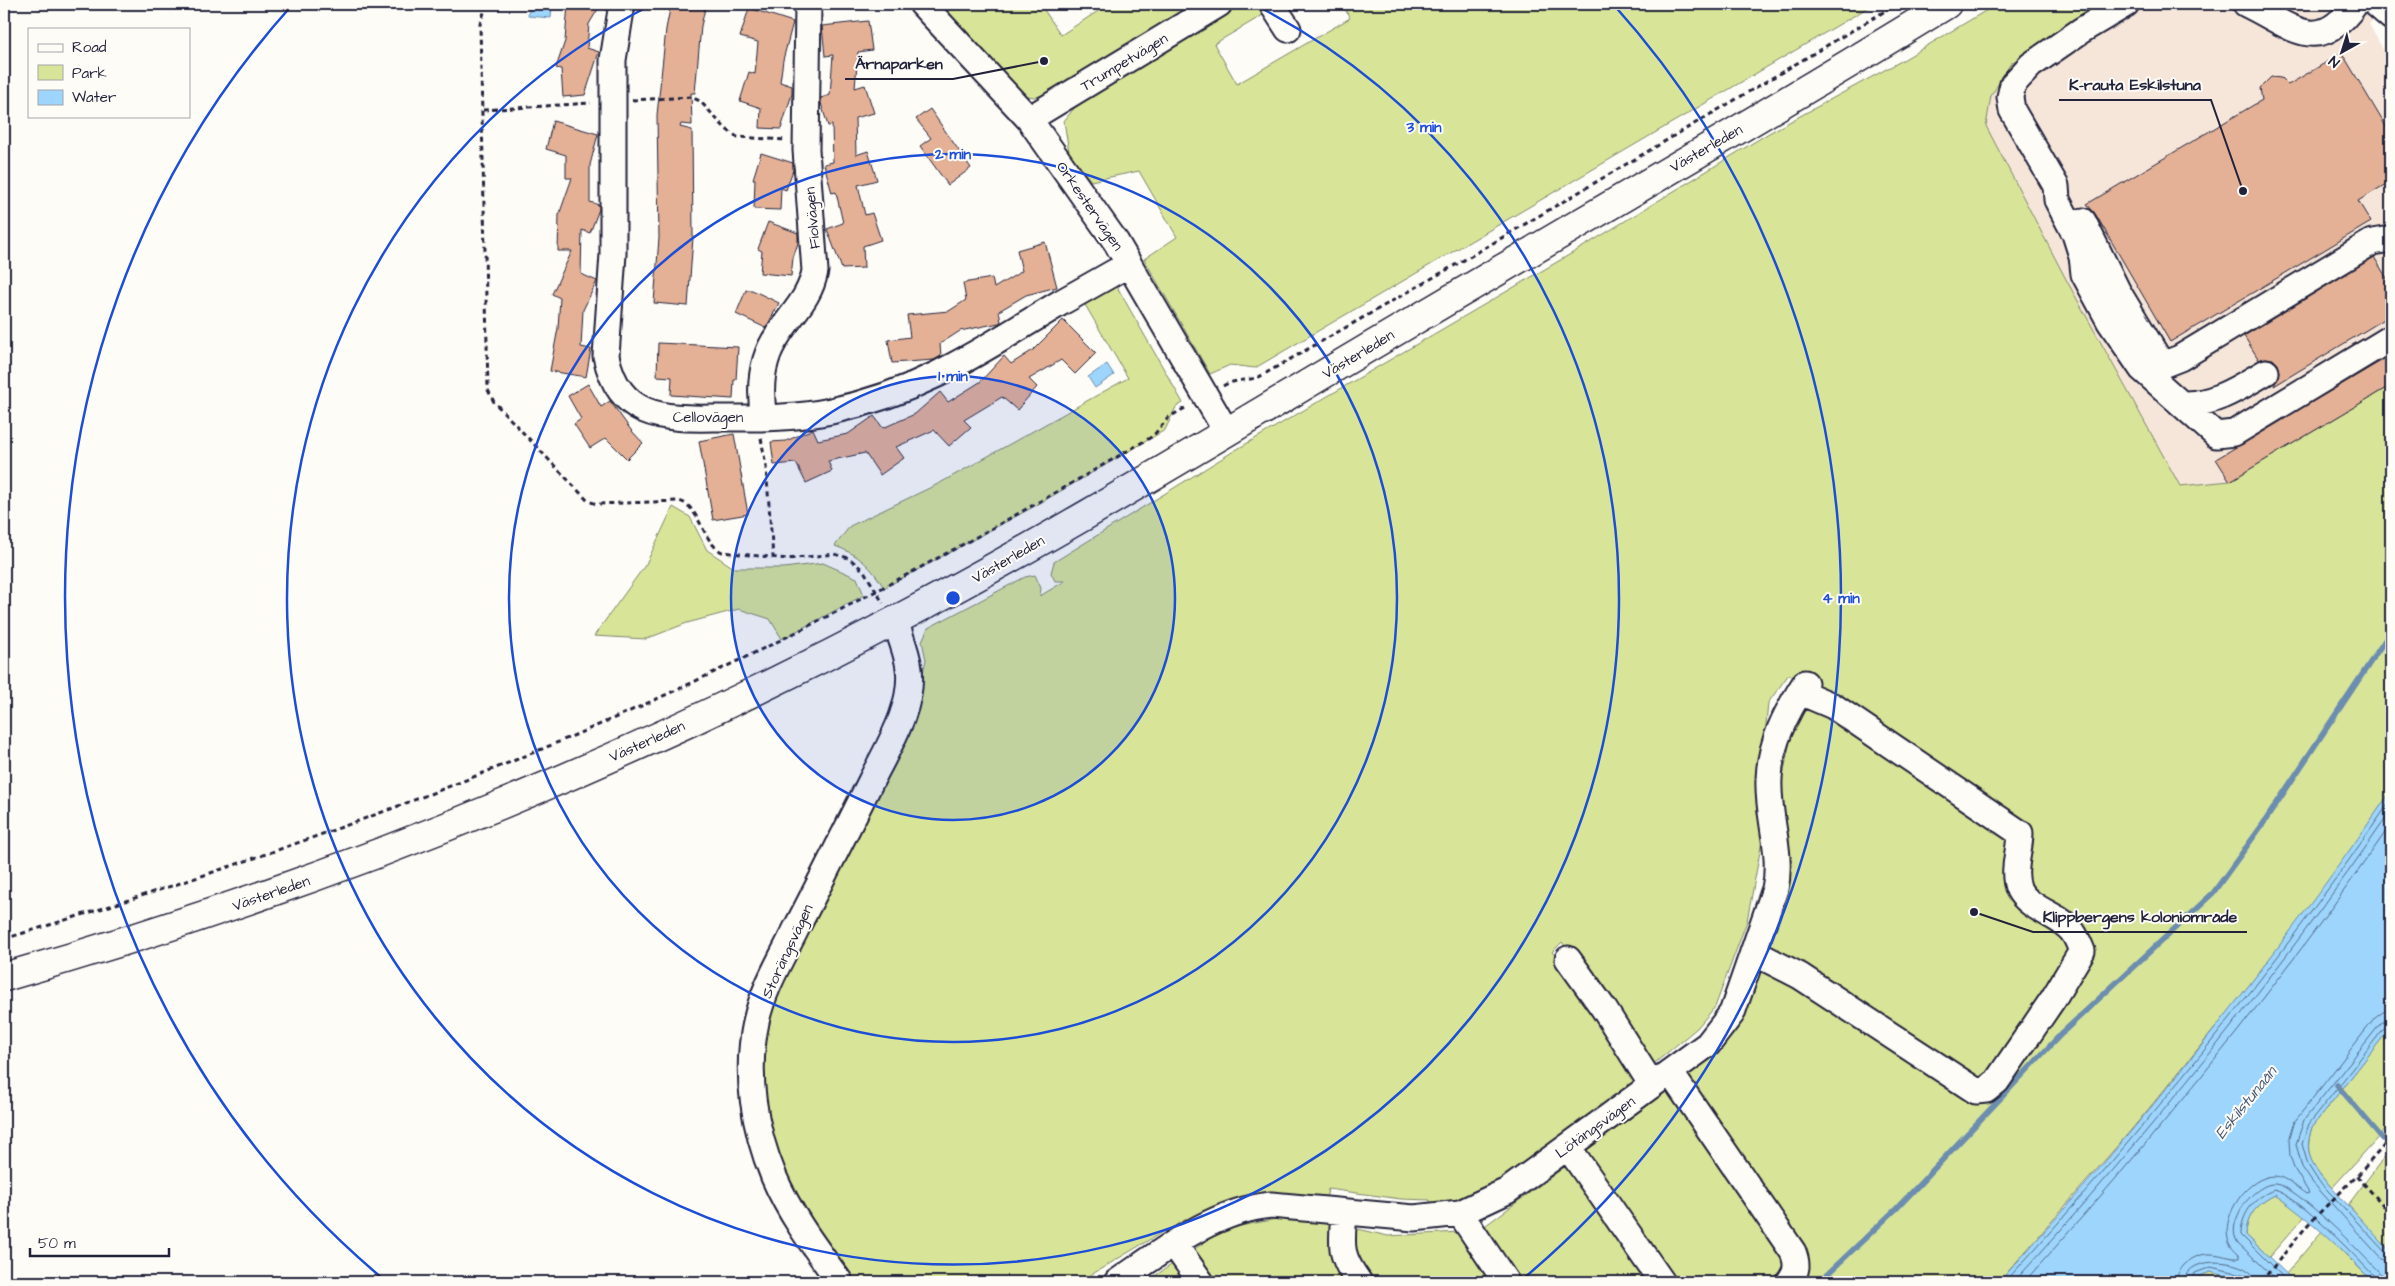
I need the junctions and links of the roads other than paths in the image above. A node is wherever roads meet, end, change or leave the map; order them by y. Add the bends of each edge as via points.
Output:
1 (622, 4) edge
2 (808, 4) edge
3 (922, 4) edge
4 (1219, 4) edge
5 (1272, 4) edge
6 (1947, 4) edge
7 (2126, 4) edge
8 (2246, 4) edge
9 (2356, 4) edge
10 (2376, 4) edge
11 (2391, 17) edge
12 (1288, 29) dead end
13 (1029, 119) junction
14 (2056, 186) junction
15 (2391, 239) edge
16 (1129, 264) junction
17 (2391, 338) edge
18 (2266, 372) dead end
19 (2183, 404) junction
20 (764, 418) junction
21 (1226, 431) junction
22 (895, 621) junction
23 (1753, 952) junction
24 (1568, 959) dead end
25 (4, 977) edge
26 (1661, 1078) junction
27 (1568, 1147) junction
28 (1344, 1212) junction
29 (1460, 1213) junction
30 (1174, 1244) junction
31 (840, 1282) edge
32 (1117, 1282) edge
33 (1201, 1282) edge
34 (1359, 1282) edge
35 (1506, 1282) edge
36 (1662, 1282) edge
37 (1789, 1282) edge

1 - 20 street, Cellovägen via 613,60 613,245 605,342 612,377 632,402 662,416
2 - 20 street, Fiolvägen via 806,140 815,271 802,304 777,335 768,355 761,391
3 - 13 street, Orkestervägen
4 - 13 street, Trumpetvägen
5 - 12 street
6 - 21 main road, Västerleden via 1823,81
7 - 14 street via 2031,65 2013,84 2012,110
8 - 9 street via 2291,27 2315,35 2336,27
10 - 11 street
13 - 16 street, Orkestervägen
14 - 15 street via 2069,195 2118,292 2162,365 2180,358 2372,242
14 - 19 street via 2057,200 2076,234 2084,274 2110,322 2142,369
16 - 20 street, Cellovägen via 936,376 887,396 831,411
16 - 21 street, Orkestervägen
17 - 19 street via 2234,433 2216,435
18 - 19 street via 2231,392 2199,404
21 - 22 main road, Västerleden
22 - 25 main road, Västerleden via 751,693 502,805 295,885
22 - 31 street, Storängsvägen via 909,667 910,682 904,710 883,758 770,980 753,1039 752,1087 766,1157 796,1218
23 - 23 street, Lötängsvägen via 1778,875 1768,780 1771,760 1784,718 1802,687 2020,833 2015,872 2020,891 2040,910 2071,930 2082,951 1997,1081 1986,1090 1976,1092 1800,976
23 - 26 street, Lötängsvägen via 1726,1022 1708,1044
24 - 26 street
26 - 27 street, Lötängsvägen
26 - 37 street via 1793,1252 1797,1261 1796,1272
27 - 29 street, Lötängsvägen via 1507,1191
27 - 36 street
28 - 29 street, Lötängsvägen via 1414,1218
28 - 30 street, Lötängsvägen via 1271,1205 1254,1207 1210,1223
28 - 34 street via 1342,1250 1346,1264
29 - 35 street
30 - 32 street, Lötängsvägen
30 - 33 street

